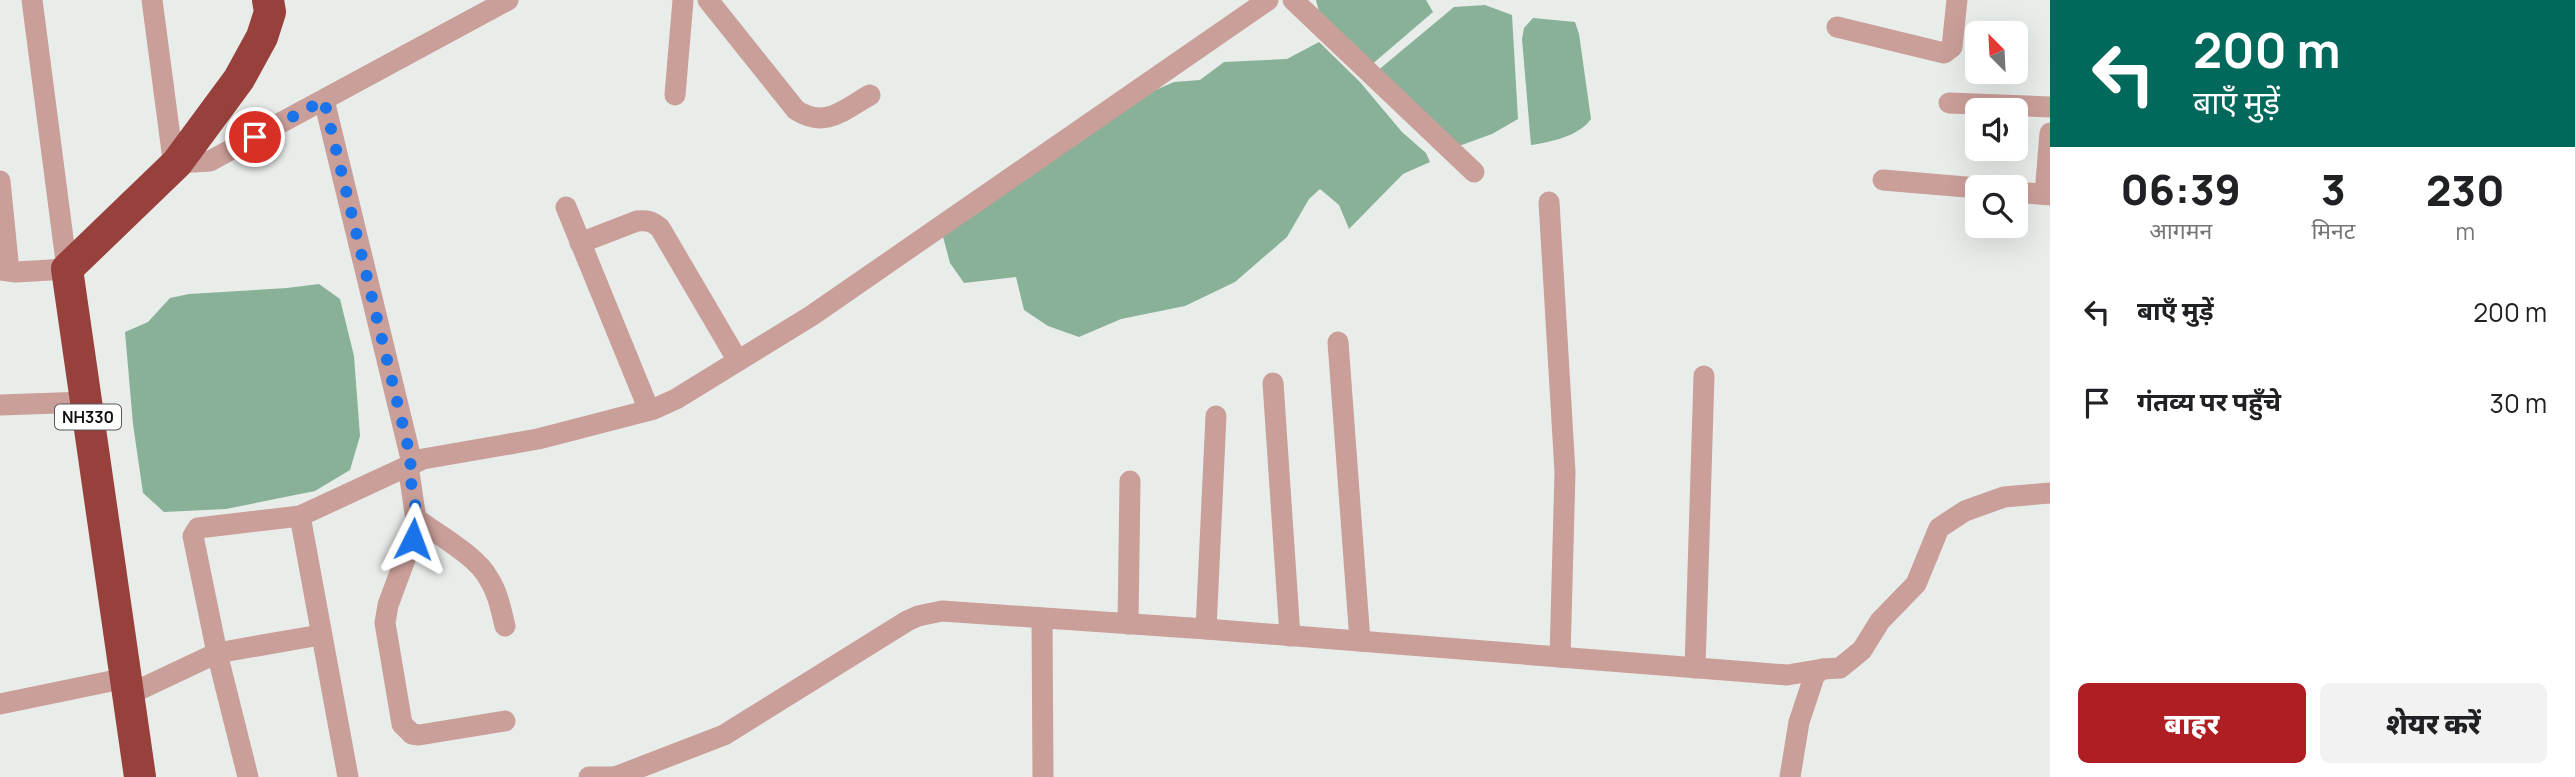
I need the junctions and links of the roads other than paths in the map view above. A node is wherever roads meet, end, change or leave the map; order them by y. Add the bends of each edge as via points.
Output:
1 (32, 0) edge
2 (152, 0) edge
3 (268, 0) edge
4 (489, 0) edge
5 (508, 0) edge
6 (683, 0) edge
7 (708, 0) edge
8 (1268, 0) edge
9 (1293, 0) edge
10 (1957, 0) edge
11 (464, 24) junction
12 (1837, 27) dead end
13 (675, 95) dead end
14 (870, 95) dead end
15 (324, 100) junction
16 (1949, 103) dead end
17 (2050, 107) edge
18 (2050, 133) edge
19 (175, 165) junction
20 (1474, 172) dead end
21 (1883, 180) dead end
22 (0, 181) edge
23 (1965, 187) edge
24 (2028, 192) edge
25 (2048, 194) edge
26 (1549, 202) dead end
27 (566, 207) dead end
28 (580, 243) junction
29 (67, 269) junction
30 (4, 271) edge
31 (1338, 342) dead end
32 (738, 361) junction
33 (1704, 376) dead end
34 (1273, 383) dead end
35 (86, 402) junction
36 (0, 405) edge
37 (649, 410) junction
38 (1216, 416) dead end
39 (410, 464) junction
40 (1130, 481) dead end
41 (2050, 493) edge
42 (300, 516) junction
43 (417, 519) junction
44 (1042, 618) junction
45 (1128, 624) junction
46 (505, 626) dead end
47 (1206, 629) junction
48 (320, 635) junction
49 (1290, 636) junction
50 (1360, 641) junction
51 (217, 653) junction
52 (1560, 657) junction
53 (1695, 668) junction
54 (1823, 669) junction
55 (127, 686) junction
56 (0, 704) edge
57 (505, 722) dead end
58 (140, 777) edge
59 (248, 777) edge
60 (348, 777) edge
61 (589, 777) edge
62 (615, 777) edge
63 (1043, 777) edge
64 (1790, 777) edge

1 - 29 street
2 - 19 street
3 - 19 highway via 270,12 262,37 239,79
4 - 11 street
5 - 11 street
6 - 13 street
7 - 14 street via 796,110 806,116 832,117
8 - 32 street via 811,316
9 - 20 street
10 - 12 street via 1952,47 1944,53
11 - 15 street
15 - 19 street via 209,162
15 - 39 street
16 - 17 street
18 - 25 street
19 - 29 highway
21 - 23 street
22 - 30 street
24 - 25 street
26 - 52 street via 1565,472
27 - 28 street
28 - 32 street via 637,221 654,223
28 - 37 street
29 - 30 street
29 - 35 highway, NH330
31 - 50 street
32 - 37 street
33 - 53 street
34 - 49 street
35 - 36 street
35 - 55 highway, NH330
37 - 39 street via 538,439
38 - 47 street
39 - 42 street
39 - 43 street
40 - 45 street
41 - 54 street via 2004,497 1965,511 1938,528 1916,584 1880,621 1861,650 1840,668
42 - 48 street
42 - 51 street via 202,526 194,531
43 - 46 street via 479,566 495,591
43 - 57 street via 385,623 402,723 419,735
44 - 45 street
44 - 62 street via 942,611 918,616 724,735
44 - 63 street
45 - 47 street
47 - 49 street
48 - 51 street
48 - 60 street
49 - 50 street
50 - 52 street
51 - 55 street
51 - 59 street
52 - 53 street
53 - 54 street via 1787,675
54 - 64 street via 1815,674 1800,722
55 - 56 street
55 - 58 highway, NH330
61 - 62 street

